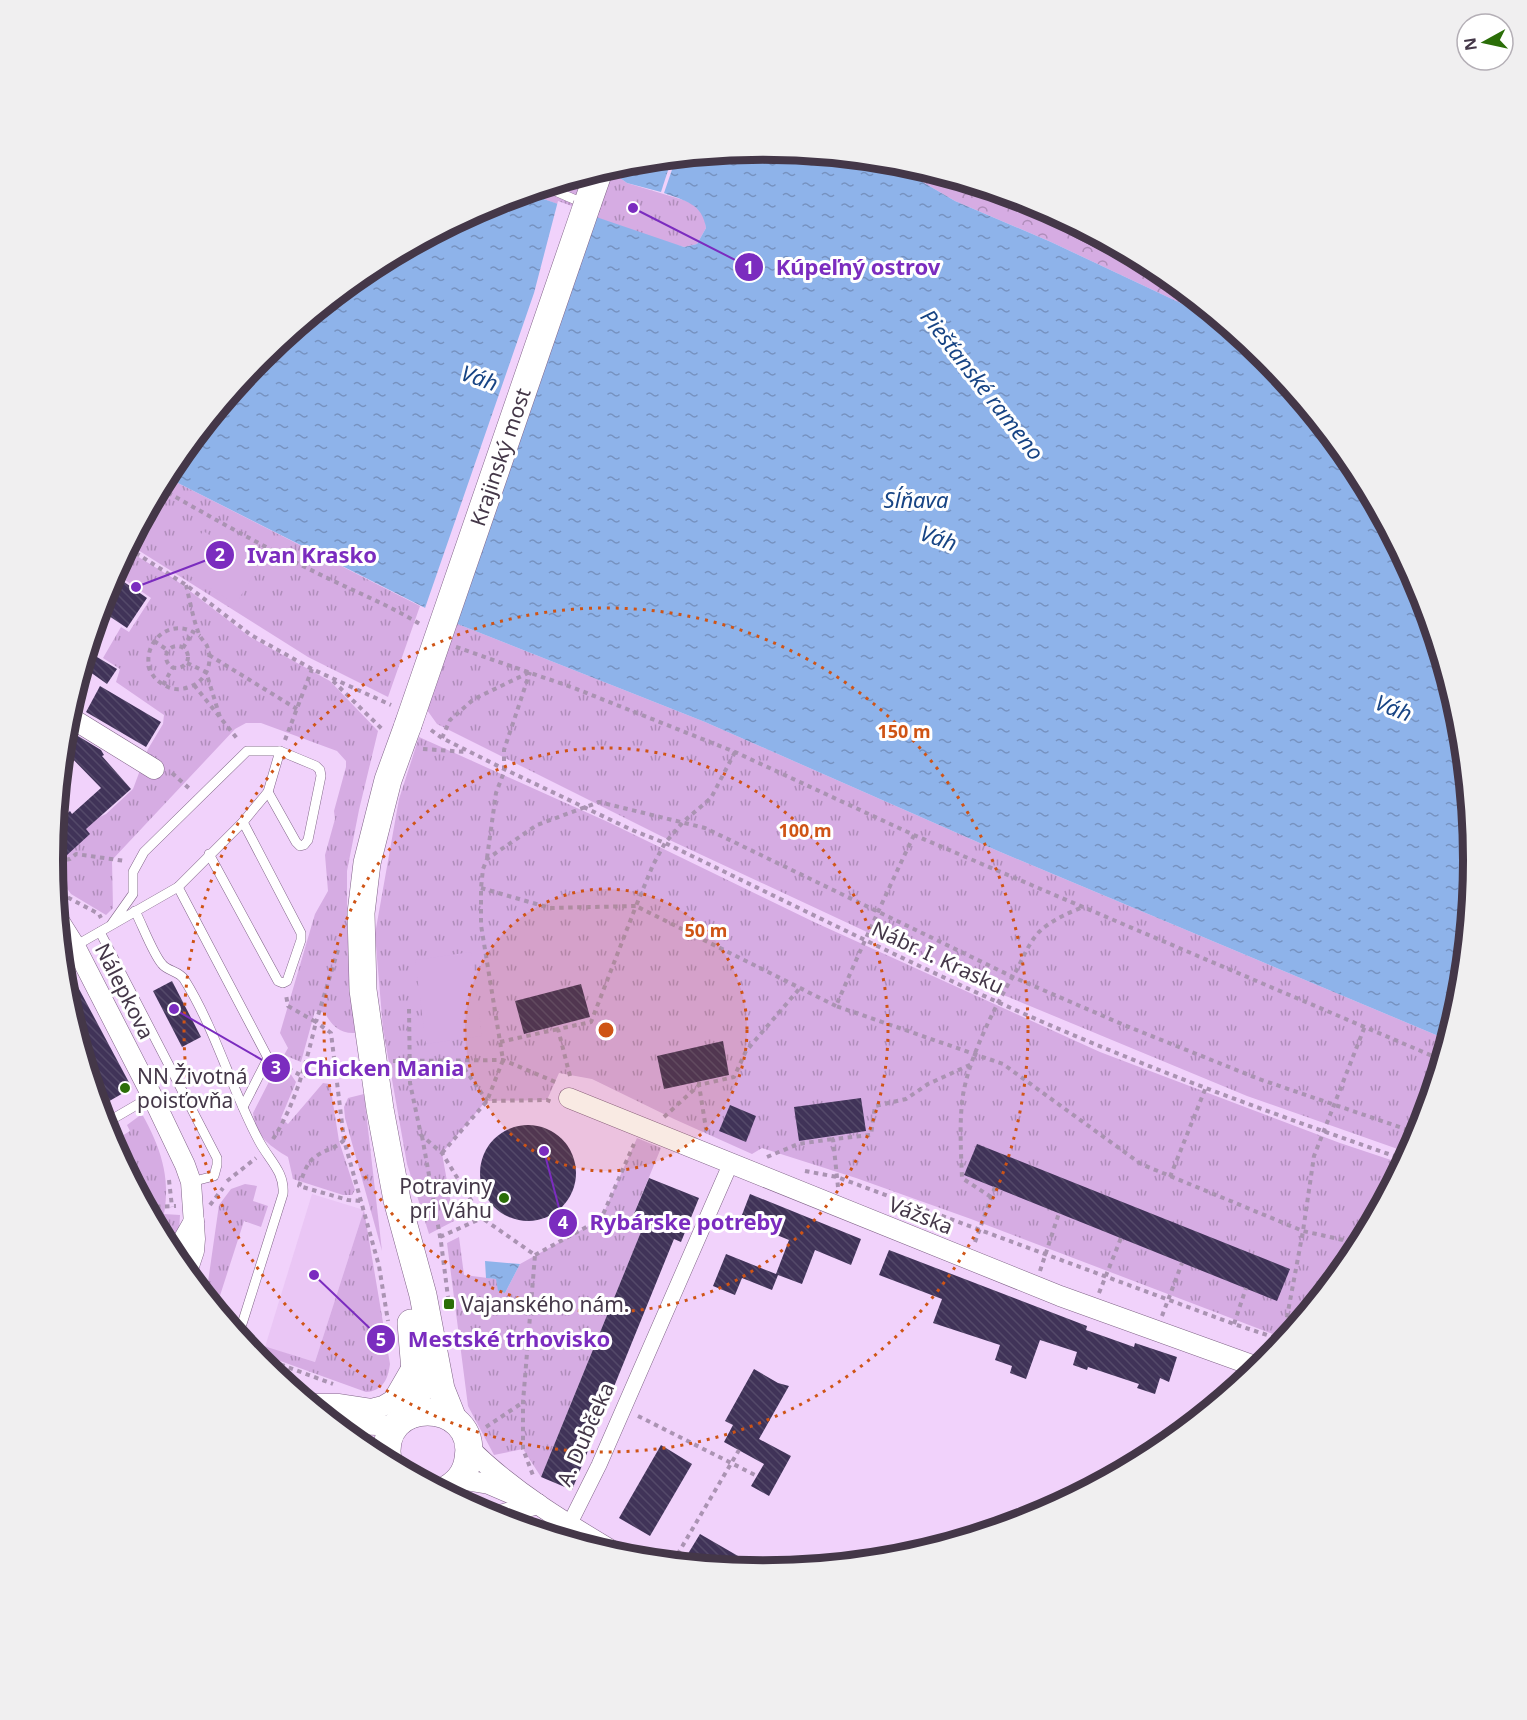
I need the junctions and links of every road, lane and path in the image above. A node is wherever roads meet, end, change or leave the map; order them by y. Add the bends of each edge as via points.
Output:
1 (591, 181) edge
2 (556, 191) edge
3 (577, 200) junction
4 (168, 492) edge
5 (134, 552) edge
6 (186, 585) junction
7 (428, 630) dead end
8 (193, 631) junction
9 (200, 636) junction
10 (154, 641) junction
11 (455, 647) dead end
12 (183, 648) junction
13 (169, 651) junction
14 (209, 655) junction
15 (187, 663) junction
16 (172, 667) junction
17 (311, 669) junction
18 (206, 672) junction
19 (530, 672) junction
20 (330, 678) junction
21 (163, 685) junction
22 (194, 686) junction
23 (297, 709) junction
24 (221, 719) junction
25 (76, 721) edge
26 (406, 730) junction
27 (442, 738) junction
28 (247, 751) junction
29 (280, 751) junction
30 (470, 752) junction
31 (735, 752) junction
32 (154, 769) joint
33 (504, 769) junction
34 (268, 792) junction
35 (199, 797) junction
36 (586, 808) junction
37 (243, 822) junction
38 (683, 822) junction
39 (914, 835) junction
40 (665, 843) junction
41 (209, 854) junction
42 (63, 858) edge
43 (487, 859) junction
44 (138, 863) junction
45 (178, 886) junction
46 (481, 888) junction
47 (636, 906) junction
48 (1083, 908) junction
49 (135, 911) junction
50 (879, 912) junction
51 (111, 925) junction
52 (100, 932) junction
53 (67, 933) edge
54 (864, 939) junction
55 (75, 946) junction
56 (1013, 977) junction
57 (283, 983) junction
58 (800, 988) junction
59 (998, 1002) junction
60 (836, 1006) junction
61 (409, 1009) dead end
62 (316, 1022) junction
63 (1365, 1026) junction
64 (558, 1027) junction
65 (500, 1042) junction
66 (976, 1055) junction
67 (1435, 1057) edge
68 (268, 1058) junction
69 (503, 1060) junction
70 (389, 1061) dead end
71 (459, 1061) junction
72 (410, 1062) junction
73 (973, 1063) junction
74 (356, 1066) dead end
75 (336, 1070) junction
76 (303, 1076) junction
77 (699, 1084) junction
78 (1206, 1087) junction
79 (571, 1093) joint
80 (152, 1096) junction
81 (486, 1101) junction
82 (1335, 1105) junction
83 (243, 1107) junction
84 (113, 1119) edge
85 (657, 1124) dead end
86 (1324, 1131) junction
87 (1410, 1131) edge
88 (422, 1135) junction
89 (637, 1138) dead end
90 (833, 1138) junction
91 (344, 1140) junction
92 (709, 1144) dead end
93 (265, 1150) junction
94 (442, 1153) junction
95 (767, 1157) dead end
96 (1398, 1157) edge
97 (730, 1165) junction
98 (1170, 1177) junction
99 (228, 1180) dead end
100 (190, 1182) junction
101 (994, 1187) dead end
102 (991, 1197) junction
103 (397, 1200) junction
104 (361, 1201) junction
105 (156, 1208) edge
106 (1059, 1213) dead end
107 (193, 1214) junction
108 (482, 1218) junction
109 (980, 1231) junction
110 (1303, 1232) junction
111 (440, 1237) junction
112 (1121, 1238) dead end
113 (1350, 1242) edge
114 (179, 1246) edge
115 (1046, 1254) junction
116 (535, 1255) junction
117 (968, 1259) junction
118 (190, 1262) edge
119 (1182, 1263) dead end
120 (1106, 1276) junction
121 (1035, 1286) junction
122 (1246, 1288) dead end
123 (1168, 1300) junction
124 (449, 1304) dead end
125 (1094, 1308) junction
126 (242, 1323) dead end
127 (1234, 1324) junction
128 (1285, 1328) edge
129 (390, 1330) dead end
130 (1157, 1331) junction
131 (1274, 1339) edge
132 (416, 1360) junction
133 (276, 1363) edge
134 (1249, 1364) edge
135 (341, 1387) dead end
136 (523, 1402) junction
137 (323, 1404) edge
138 (623, 1409) junction
139 (453, 1419) junction
140 (342, 1420) edge
141 (403, 1420) junction
142 (474, 1440) junction
143 (739, 1450) dead end
144 (387, 1451) edge
145 (733, 1462) junction
146 (757, 1476) dead end
147 (528, 1481) dead end
148 (452, 1488) edge
149 (454, 1488) edge
150 (538, 1504) junction
151 (509, 1512) edge
152 (569, 1525) junction
153 (593, 1540) edge
154 (677, 1555) edge

1 - 3 main road, Krajinský most
2 - 3 lane
3 - 26 main road, Krajinský most, bridge
4 - 7 path
5 - 6 path, Nábr. I. Krasku
6 - 9 path
6 - 17 path, Nábr. I. Krasku via 251,635
8 - 9 path
8 - 10 path via 167,630
8 - 12 path
9 - 14 path
10 - 13 path
10 - 21 path via 148,660 155,678
11 - 19 path
12 - 13 path via 177,646
12 - 15 path
13 - 16 path via 166,658
14 - 18 path
14 - 23 path
15 - 16 path
15 - 18 path
16 - 21 path
17 - 20 path, Nábr. I. Krasku
17 - 23 path
18 - 22 path
18 - 24 path
19 - 27 path via 474,699 450,720
19 - 31 path
19 - 33 path via 504,750
20 - 26 path, Nábr. I. Krasku
20 - 26 path, Nábr. I. Krasku
21 - 22 path via 178,689
22 - 24 path
23 - 29 path
24 - 28 path
25 - 32 street
26 - 27 path, Nábr. I. Krasku
26 - 30 path, Nábr. I. Krasku via 441,751
26 - 103 main road, Krajinský most via 372,839 361,938 366,1020
27 - 30 path, Nábr. I. Krasku
28 - 29 lane
28 - 35 lane
29 - 34 lane
29 - 34 lane via 320,770 304,845 296,842
30 - 33 path, Nábr. I. Krasku
31 - 38 path via 711,798
31 - 39 path
32 - 35 path via 164,779 171,772
33 - 36 path, Nábr. I. Krasku
33 - 43 path via 496,793
34 - 37 lane
35 - 44 lane via 144,852
36 - 38 path via 599,802
36 - 40 path, Nábr. I. Krasku
36 - 43 path via 537,825
37 - 41 lane
37 - 57 lane via 301,933
38 - 40 path
38 - 50 path via 705,828
39 - 48 path
39 - 50 path
40 - 47 path
40 - 54 path, Nábr. I. Krasku
41 - 45 lane
41 - 57 lane via 278,981
42 - 44 path via 76,854
43 - 46 path
44 - 51 lane via 133,872 133,894
45 - 49 lane
45 - 68 lane
46 - 47 path via 550,908
46 - 65 path via 481,925
47 - 58 path via 667,925
47 - 64 path via 591,1022
48 - 56 path via 1065,914 1039,932
48 - 63 path
49 - 51 lane
49 - 83 lane via 162,966 183,976
50 - 54 path
50 - 56 path
51 - 52 lane
52 - 55 lane
52 - 100 lane via 217,1158 214,1176
53 - 55 street, Nálepkova
54 - 59 path, Nábr. I. Krasku
54 - 60 path
55 - 80 street, Nálepkova
56 - 59 path
56 - 82 path via 1260,1079
57 - 62 path via 288,1006
58 - 60 path
58 - 77 path via 746,1051 734,1077
59 - 66 path
59 - 78 path, Nábr. I. Krasku
60 - 66 path
61 - 72 path
62 - 75 path via 331,1033
62 - 76 path
63 - 67 path
63 - 82 path
64 - 65 path
64 - 79 path
65 - 69 path
66 - 73 path
66 - 98 path via 1003,1064 1142,1164
68 - 76 path
68 - 83 lane
69 - 71 path
69 - 81 path
70 - 72 path
71 - 72 path
71 - 81 path
72 - 88 path via 410,1083
73 - 90 path via 906,1099 874,1106 871,1135
73 - 102 path via 963,1094 962,1178
74 - 75 path
75 - 76 path
75 - 91 path
76 - 93 path via 284,1121
77 - 85 path
77 - 92 path
78 - 86 path, Nábr. I. Krasku
78 - 98 path
79 - 97 street, Vážska
80 - 84 lane
80 - 100 street, Nálepkova
81 - 94 path
82 - 86 path
82 - 87 path
83 - 93 lane
86 - 96 path, Nábr. I. Krasku
86 - 110 path via 1314,1156
88 - 94 path
88 - 111 path
89 - 116 path via 602,1219
90 - 95 path via 798,1144
90 - 109 path via 837,1177
91 - 104 path
91 - 104 path via 315,1157 299,1186
93 - 99 path
93 - 126 lane via 281,1175 283,1194
94 - 108 path
97 - 117 street, Vážska
97 - 138 street, A. Dubčeka
98 - 110 path
100 - 107 street, Nálepkova
101 - 102 path
102 - 109 path
103 - 132 main road
103 - 139 main road via 423,1295 441,1389
104 - 129 path via 379,1266
105 - 107 path
106 - 115 path
107 - 114 street
107 - 118 street, Nálepkova via 195,1239
108 - 111 path
108 - 116 path
109 - 115 path
109 - 117 path
110 - 113 path
110 - 128 path
111 - 124 path
112 - 120 path
115 - 120 path
115 - 121 path
116 - 136 path
117 - 121 street, Vážska
119 - 123 path
120 - 123 path
120 - 125 path
121 - 125 street, Vážska
122 - 127 path
123 - 127 path
123 - 130 path
125 - 130 street, Vážska
127 - 131 path
130 - 134 street, Vážska
132 - 137 street via 393,1400 383,1406 371,1409
132 - 141 main road via 417,1395
133 - 135 path
136 - 142 path
136 - 147 path via 523,1449 537,1486
138 - 145 path
138 - 152 street, A. Dubčeka
139 - 141 main road via 424,1411
139 - 142 main road
140 - 141 street via 357,1424
141 - 144 main road
142 - 148 main road via 467,1465
142 - 150 street, A. Dubčeka via 491,1470
143 - 145 path
145 - 146 path
145 - 154 path
149 - 150 street, A. Dubčeka via 489,1484
150 - 151 street
150 - 152 street, A. Dubčeka
152 - 153 street, A. Dubčeka

